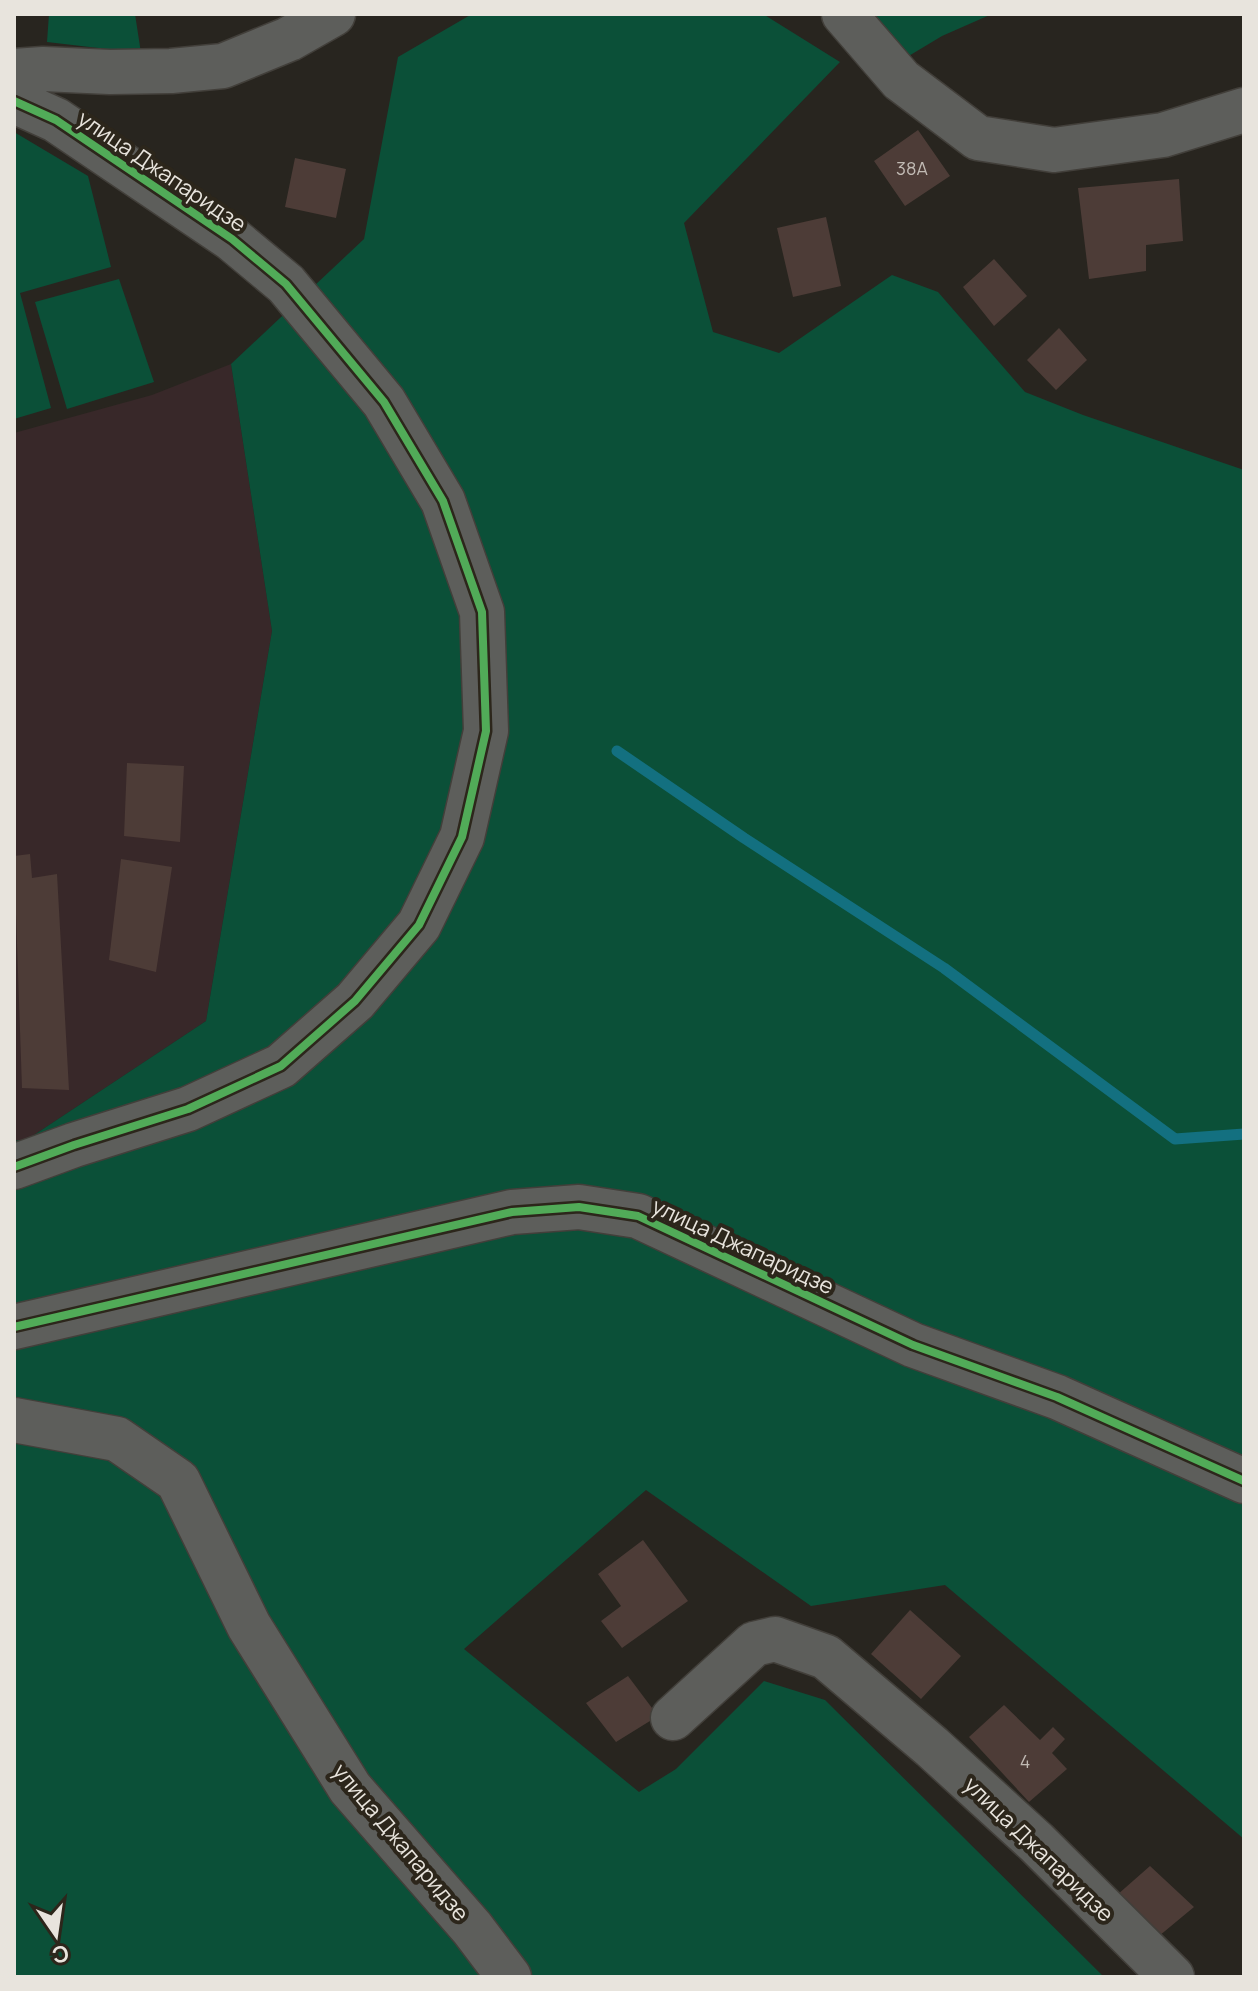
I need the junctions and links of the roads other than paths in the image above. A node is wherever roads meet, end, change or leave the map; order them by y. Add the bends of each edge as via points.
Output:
1 (333, 14) edge
2 (844, 14) edge
3 (14, 71) edge
4 (14, 101) edge
5 (1244, 110) edge
6 (14, 1167) edge
7 (14, 1327) edge
8 (14, 1420) edge
9 (1244, 1481) edge
10 (673, 1718) dead end
11 (509, 1977) edge
12 (1172, 1977) edge

1 - 3 street via 223,66
2 - 5 street via 901,80 978,138 1054,150 1163,135
4 - 6 street, улица Джапаридзе via 56,120 232,239 286,284 384,402 443,501 482,612 486,731 462,837 450,863 419,925 355,1001 281,1066 188,1109
7 - 9 street, улица Джапаридзе via 512,1212 579,1207 638,1216 913,1345 1057,1397
8 - 11 street, улица Джапаридзе via 117,1439 178,1481 249,1626 350,1788
10 - 12 street, улица Джапаридзе via 754,1644 775,1639 826,1657 1036,1842

